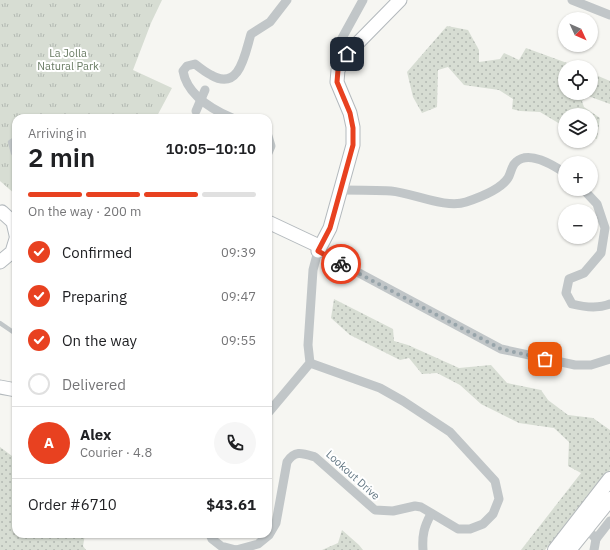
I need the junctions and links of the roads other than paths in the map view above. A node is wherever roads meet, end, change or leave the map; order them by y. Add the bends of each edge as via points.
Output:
1 (287, 0) edge
2 (363, 0) edge
3 (400, 0) edge
4 (572, 0) edge
5 (610, 15) edge
6 (338, 70) junction
7 (212, 76) junction
8 (194, 114) edge
9 (223, 114) edge
10 (12, 141) edge
11 (12, 149) edge
12 (558, 169) edge
13 (340, 190) junction
14 (590, 196) edge
15 (0, 212) edge
16 (12, 221) edge
17 (272, 224) edge
18 (318, 249) junction
19 (12, 252) edge
20 (0, 262) edge
21 (610, 304) edge
22 (0, 323) edge
23 (12, 331) edge
24 (610, 359) edge
25 (310, 363) junction
26 (0, 387) edge
27 (12, 389) edge
28 (272, 408) edge
29 (610, 479) edge
30 (610, 499) edge
31 (432, 514) junction
32 (610, 521) edge
33 (583, 524) junction
34 (272, 530) edge
35 (213, 538) edge
36 (265, 538) edge
37 (596, 540) junction
38 (422, 550) edge
39 (555, 550) edge
40 (569, 550) edge
41 (594, 550) edge

1 - 7 street via 270,22 251,34 241,66 235,76 228,79
2 - 6 street via 341,40 337,55
3 - 6 street via 347,54
4 - 5 street
6 - 13 street via 337,82 350,113 353,128 353,145
7 - 8 street, bridge
7 - 9 street via 195,64 183,71 184,79 197,98
10 - 11 lane
12 - 13 street via 532,157 524,157 515,162 508,178 499,187 464,203 449,204 392,191
13 - 18 street via 330,228
14 - 21 street via 597,204 605,228 601,253 584,273 569,279 566,293 572,304 582,307 603,307
15 - 16 street
17 - 18 street
18 - 24 street via 501,349 575,365 591,366
18 - 25 street via 313,270 308,345
19 - 20 street
22 - 23 lane
25 - 28 street
25 - 31 street, Lookout Drive via 380,388 403,401 450,432 495,480 499,499 493,514 483,524 470,529 458,529
26 - 27 street
29 - 33 main road
30 - 33 main road
31 - 34 street, Lookout Drive via 415,506 375,510 315,457 298,453 291,456 288,462 276,523
31 - 38 street via 424,527
32 - 37 street
33 - 37 street
33 - 39 main road
33 - 40 main road
35 - 36 street, Lookout Drive via 221,546 236,550 258,544
37 - 41 street

